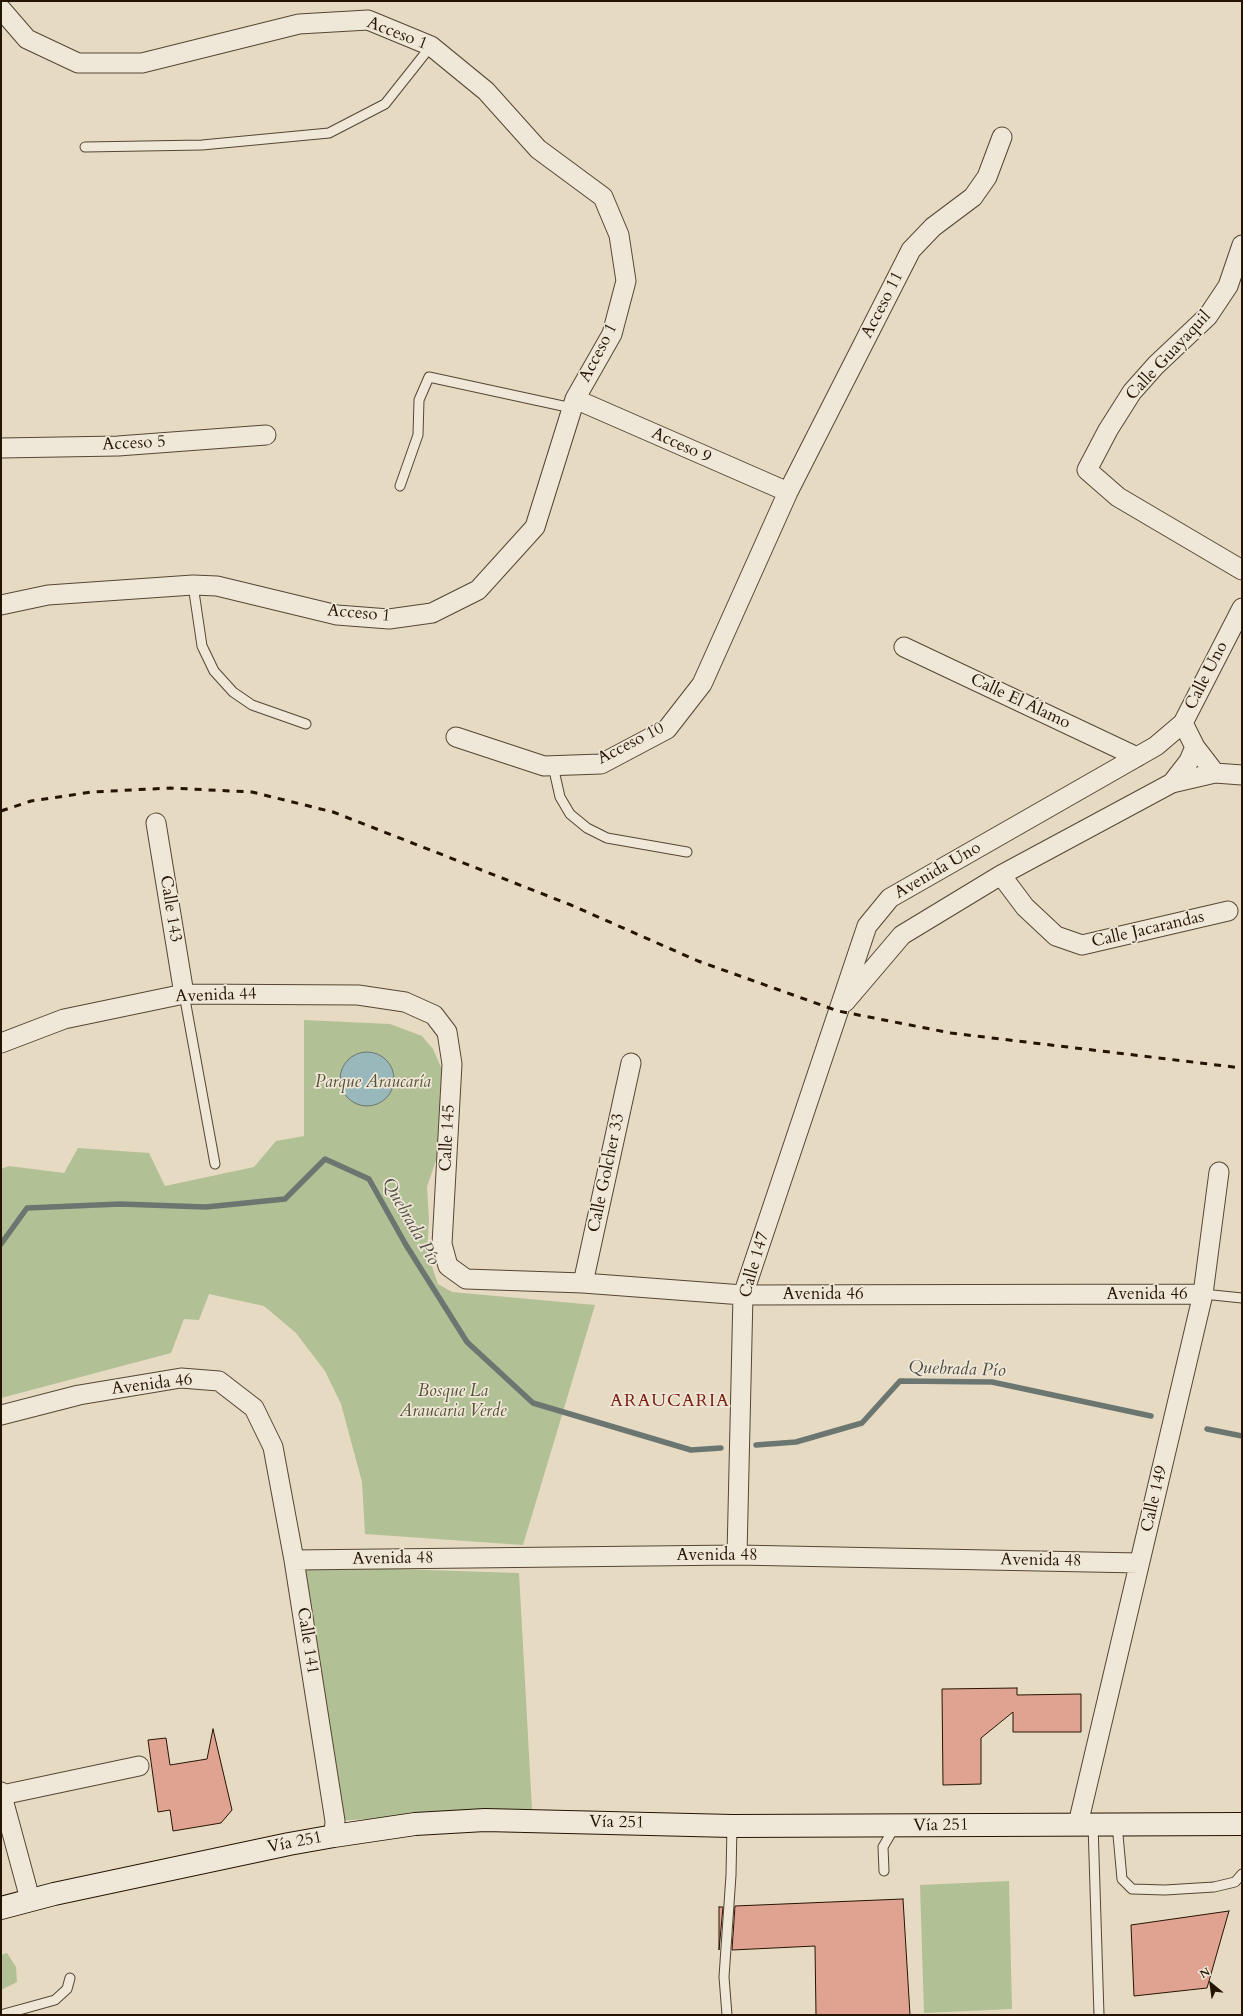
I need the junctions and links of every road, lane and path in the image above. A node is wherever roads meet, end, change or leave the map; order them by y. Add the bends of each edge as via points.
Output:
1 (1, 9) edge
2 (431, 46) junction
3 (1002, 137) dead end
4 (85, 147) dead end
5 (1242, 245) edge
6 (573, 404) junction
7 (266, 435) dead end
8 (1, 448) edge
9 (400, 486) dead end
10 (788, 492) junction
11 (1242, 570) edge
12 (193, 585) junction
13 (1, 605) edge
14 (1242, 608) edge
15 (904, 647) dead end
16 (1183, 723) junction
17 (306, 724) dead end
18 (456, 737) dead end
19 (1194, 744) junction
20 (1156, 746) junction
21 (1137, 757) junction
22 (553, 766) junction
23 (1215, 773) junction
24 (1242, 775) edge
25 (1172, 783) junction
26 (156, 823) dead end
27 (687, 852) dead end
28 (1001, 875) junction
29 (1228, 911) dead end
30 (184, 994) junction
31 (838, 1011) junction
32 (434, 1015) joint
33 (1, 1043) edge
34 (631, 1063) dead end
35 (215, 1164) dead end
36 (1219, 1172) dead end
37 (448, 1266) joint
38 (583, 1283) junction
39 (1203, 1294) junction
40 (743, 1295) junction
41 (1242, 1298) edge
42 (1, 1415) edge
43 (272, 1447) joint
44 (736, 1555) junction
45 (294, 1560) junction
46 (1140, 1563) junction
47 (139, 1766) dead end
48 (1, 1793) edge
49 (1086, 1824) junction
50 (1117, 1824) junction
51 (1242, 1824) edge
52 (732, 1826) junction
53 (894, 1827) junction
54 (334, 1836) junction
55 (884, 1871) dead end
56 (1242, 1874) edge
57 (30, 1899) junction
58 (1, 1908) edge
59 (70, 1978) dead end
60 (1, 2015) edge
61 (727, 2015) edge
62 (1099, 2015) edge

1 - 2 street, Acceso 1 via 26,39 78,63 142,63 299,24 368,20
2 - 4 lane via 385,104 329,133 202,145
2 - 6 street, Acceso 1 via 486,91 538,149 603,197 619,236 626,281 612,334
3 - 10 street, Acceso 11 via 987,177 973,197 933,227 911,250
5 - 11 street, Calle Guayaquil via 1228,286 1208,316 1156,365 1132,392 1087,470 1118,497
6 - 9 lane via 429,377 419,400 418,435
6 - 10 street, Acceso 9
6 - 12 street, Acceso 1 via 535,527 478,590 432,613 388,619 337,615 217,586
7 - 8 street, Acceso 5 via 118,446
10 - 22 street, Acceso 10 via 702,684 667,729 601,764
12 - 13 street, Acceso 1 via 48,595
12 - 17 lane via 202,646 214,671 233,692 252,705
14 - 16 street, Calle Uno
15 - 21 street, Calle El Álamo
16 - 19 street
16 - 20 street, Avenida Uno
18 - 22 street, Acceso 10 via 544,766
19 - 20 street via 1181,740
19 - 23 street
19 - 25 street via 1189,761
20 - 21 street, Avenida Uno
21 - 31 street, Avenida Uno via 890,898 867,926
22 - 27 lane via 560,797 570,814 587,828 607,838
23 - 24 street, Avenida Uno
23 - 25 street, Avenida Uno
25 - 28 street, Avenida Uno
26 - 30 street, Calle 143
28 - 29 street, Calle Jacarandas via 1025,907 1056,936 1082,945
28 - 31 street, Avenida Uno via 902,935
30 - 32 street, Avenida 44 via 358,994 405,1002
30 - 33 street, Avenida 44 via 64,1019
30 - 35 lane
31 - 40 street, Calle 147
32 - 37 street, Calle 145 via 447,1032 452,1064 442,1244
34 - 38 street, Calle Golcher 33
36 - 39 street, Calle 149
37 - 38 street, Avenida 46 via 466,1279
38 - 40 street, Avenida 46
39 - 40 street, Avenida 46
39 - 41 lane
39 - 46 street, Calle 149
40 - 44 street, Calle 147
42 - 43 street, Avenida 46 via 79,1395 181,1378 220,1381 254,1408
43 - 45 street, Calle 141
44 - 45 street, Avenida 48
44 - 46 street, Avenida 48
45 - 54 street, Calle 141 via 335,1821
46 - 49 street, Calle 149
47 - 48 street
48 - 57 street
49 - 50 main road, Vía 251
49 - 53 main road, Vía 251
49 - 62 lane
50 - 51 main road, Vía 251
50 - 56 lane via 1122,1879 1132,1889 1214,1887 1235,1882
52 - 53 main road, Vía 251
52 - 54 main road, Vía 251 via 485,1820 415,1824
52 - 61 lane via 732,1875 724,1977
53 - 55 lane via 883,1847
54 - 57 main road, Vía 251
57 - 58 main road, Vía 251
59 - 60 lane via 67,1989 55,2000

